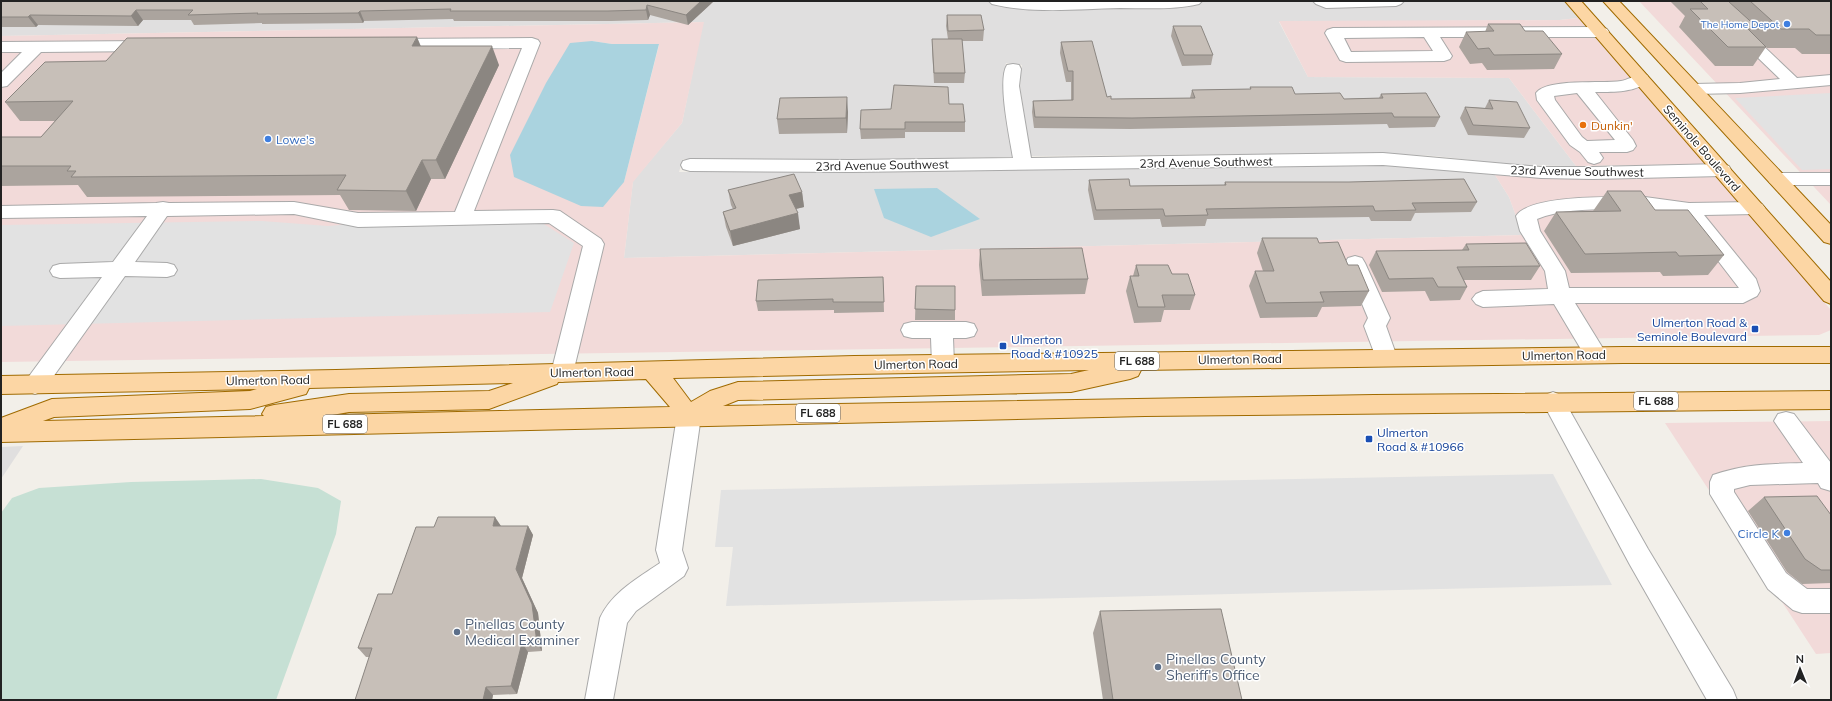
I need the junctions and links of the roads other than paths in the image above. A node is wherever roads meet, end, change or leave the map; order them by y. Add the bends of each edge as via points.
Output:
1 (997, 1) edge
2 (1194, 1) edge
3 (1322, 1) edge
4 (1396, 1) edge
5 (1573, 1) edge
6 (1611, 1) edge
7 (1707, 1) edge
8 (1601, 32) junction
9 (1429, 33) junction
10 (375, 44) edge
11 (162, 46) edge
12 (1, 47) edge
13 (36, 47) junction
14 (8, 67) edge
15 (1013, 69) dead end
16 (1641, 79) junction
17 (1831, 80) edge
18 (1, 82) edge
19 (1793, 83) junction
20 (1584, 88) junction
21 (1694, 89) junction
22 (1586, 148) junction
23 (1023, 163) junction
24 (690, 165) dead end
25 (1722, 170) junction
26 (1604, 172) junction
27 (1777, 179) junction
28 (1831, 179) edge
29 (163, 208) junction
30 (1754, 208) junction
31 (1689, 209) junction
32 (1, 212) edge
33 (462, 218) junction
34 (1831, 237) edge
35 (1355, 263) edge
36 (119, 269) junction
37 (167, 270) dead end
38 (60, 271) dead end
39 (1560, 296) junction
40 (1831, 296) edge
41 (1483, 298) dead end
42 (912, 330) dead end
43 (942, 330) junction
44 (966, 330) dead end
45 (1596, 355) junction
46 (1831, 355) edge
47 (1386, 358) junction
48 (1170, 360) junction
49 (943, 364) junction
50 (651, 370) junction
51 (562, 373) junction
52 (336, 379) junction
53 (1, 385) edge
54 (35, 385) junction
55 (1831, 400) edge
56 (1553, 401) junction
57 (689, 416) junction
58 (1786, 421) dead end
59 (228, 426) junction
60 (1, 428) edge
61 (1, 432) edge
62 (1829, 480) edge
63 (1830, 601) edge
64 (599, 700) edge
65 (1723, 700) edge

1 - 2 street via 1027,5
3 - 4 street
5 - 8 main road, Seminole Boulevard
6 - 21 main road
7 - 19 street
8 - 9 street
8 - 16 main road, Seminole Boulevard
9 - 9 street via 1399,33 1333,33 1346,57 1444,56
10 - 33 street via 532,43
11 - 13 street
12 - 13 street
13 - 14 street
14 - 18 street
15 - 23 street via 1011,86
16 - 20 street via 1625,86
16 - 25 main road, Seminole Boulevard
17 - 19 street
19 - 21 street
20 - 22 street via 1553,90 1544,96 1576,141
20 - 22 street via 1627,144
21 - 27 main road
22 - 26 street
23 - 24 street, 23rd Avenue Southwest
23 - 26 street, 23rd Avenue Southwest via 1383,159 1516,171
25 - 26 street, 23rd Avenue Southwest
25 - 30 main road, Seminole Boulevard
27 - 28 street
27 - 34 main road
29 - 32 street
29 - 33 street via 294,208 358,220
29 - 36 street
30 - 31 street
30 - 40 main road, Seminole Boulevard
31 - 39 street via 1645,203 1576,205 1546,208 1526,216 1530,231 1555,271
31 - 39 street via 1749,284 1750,291 1743,295
33 - 51 street via 553,216 594,244
35 - 47 street via 1379,318 1375,326
36 - 37 street
36 - 38 street
36 - 54 street
39 - 41 street
39 - 45 street
42 - 43 street
43 - 44 street
43 - 49 street
45 - 46 main road, Ulmerton Road / FL 688
45 - 47 main road, Ulmerton Road / FL 688
47 - 48 main road, Ulmerton Road / FL 688
48 - 49 main road, Ulmerton Road / FL 688
48 - 57 main road via 1070,383 738,391 705,403
49 - 50 main road, Ulmerton Road / FL 688
50 - 51 main road, Ulmerton Road / FL 688
50 - 57 main road
51 - 52 main road, Ulmerton Road / FL 688
51 - 59 main road via 489,400 349,403 281,413
52 - 54 main road, Ulmerton Road / FL 688
52 - 60 main road via 250,400 52,408
53 - 54 main road, Ulmerton Road / FL 688
55 - 56 main road, FL 688
56 - 57 main road, FL 688
56 - 65 street via 1639,557
57 - 59 main road, FL 688
57 - 64 street via 669,550 675,568 627,602 614,618
58 - 62 street
59 - 61 main road, FL 688
62 - 63 street via 1750,475 1722,482 1722,494 1777,581 1802,601

